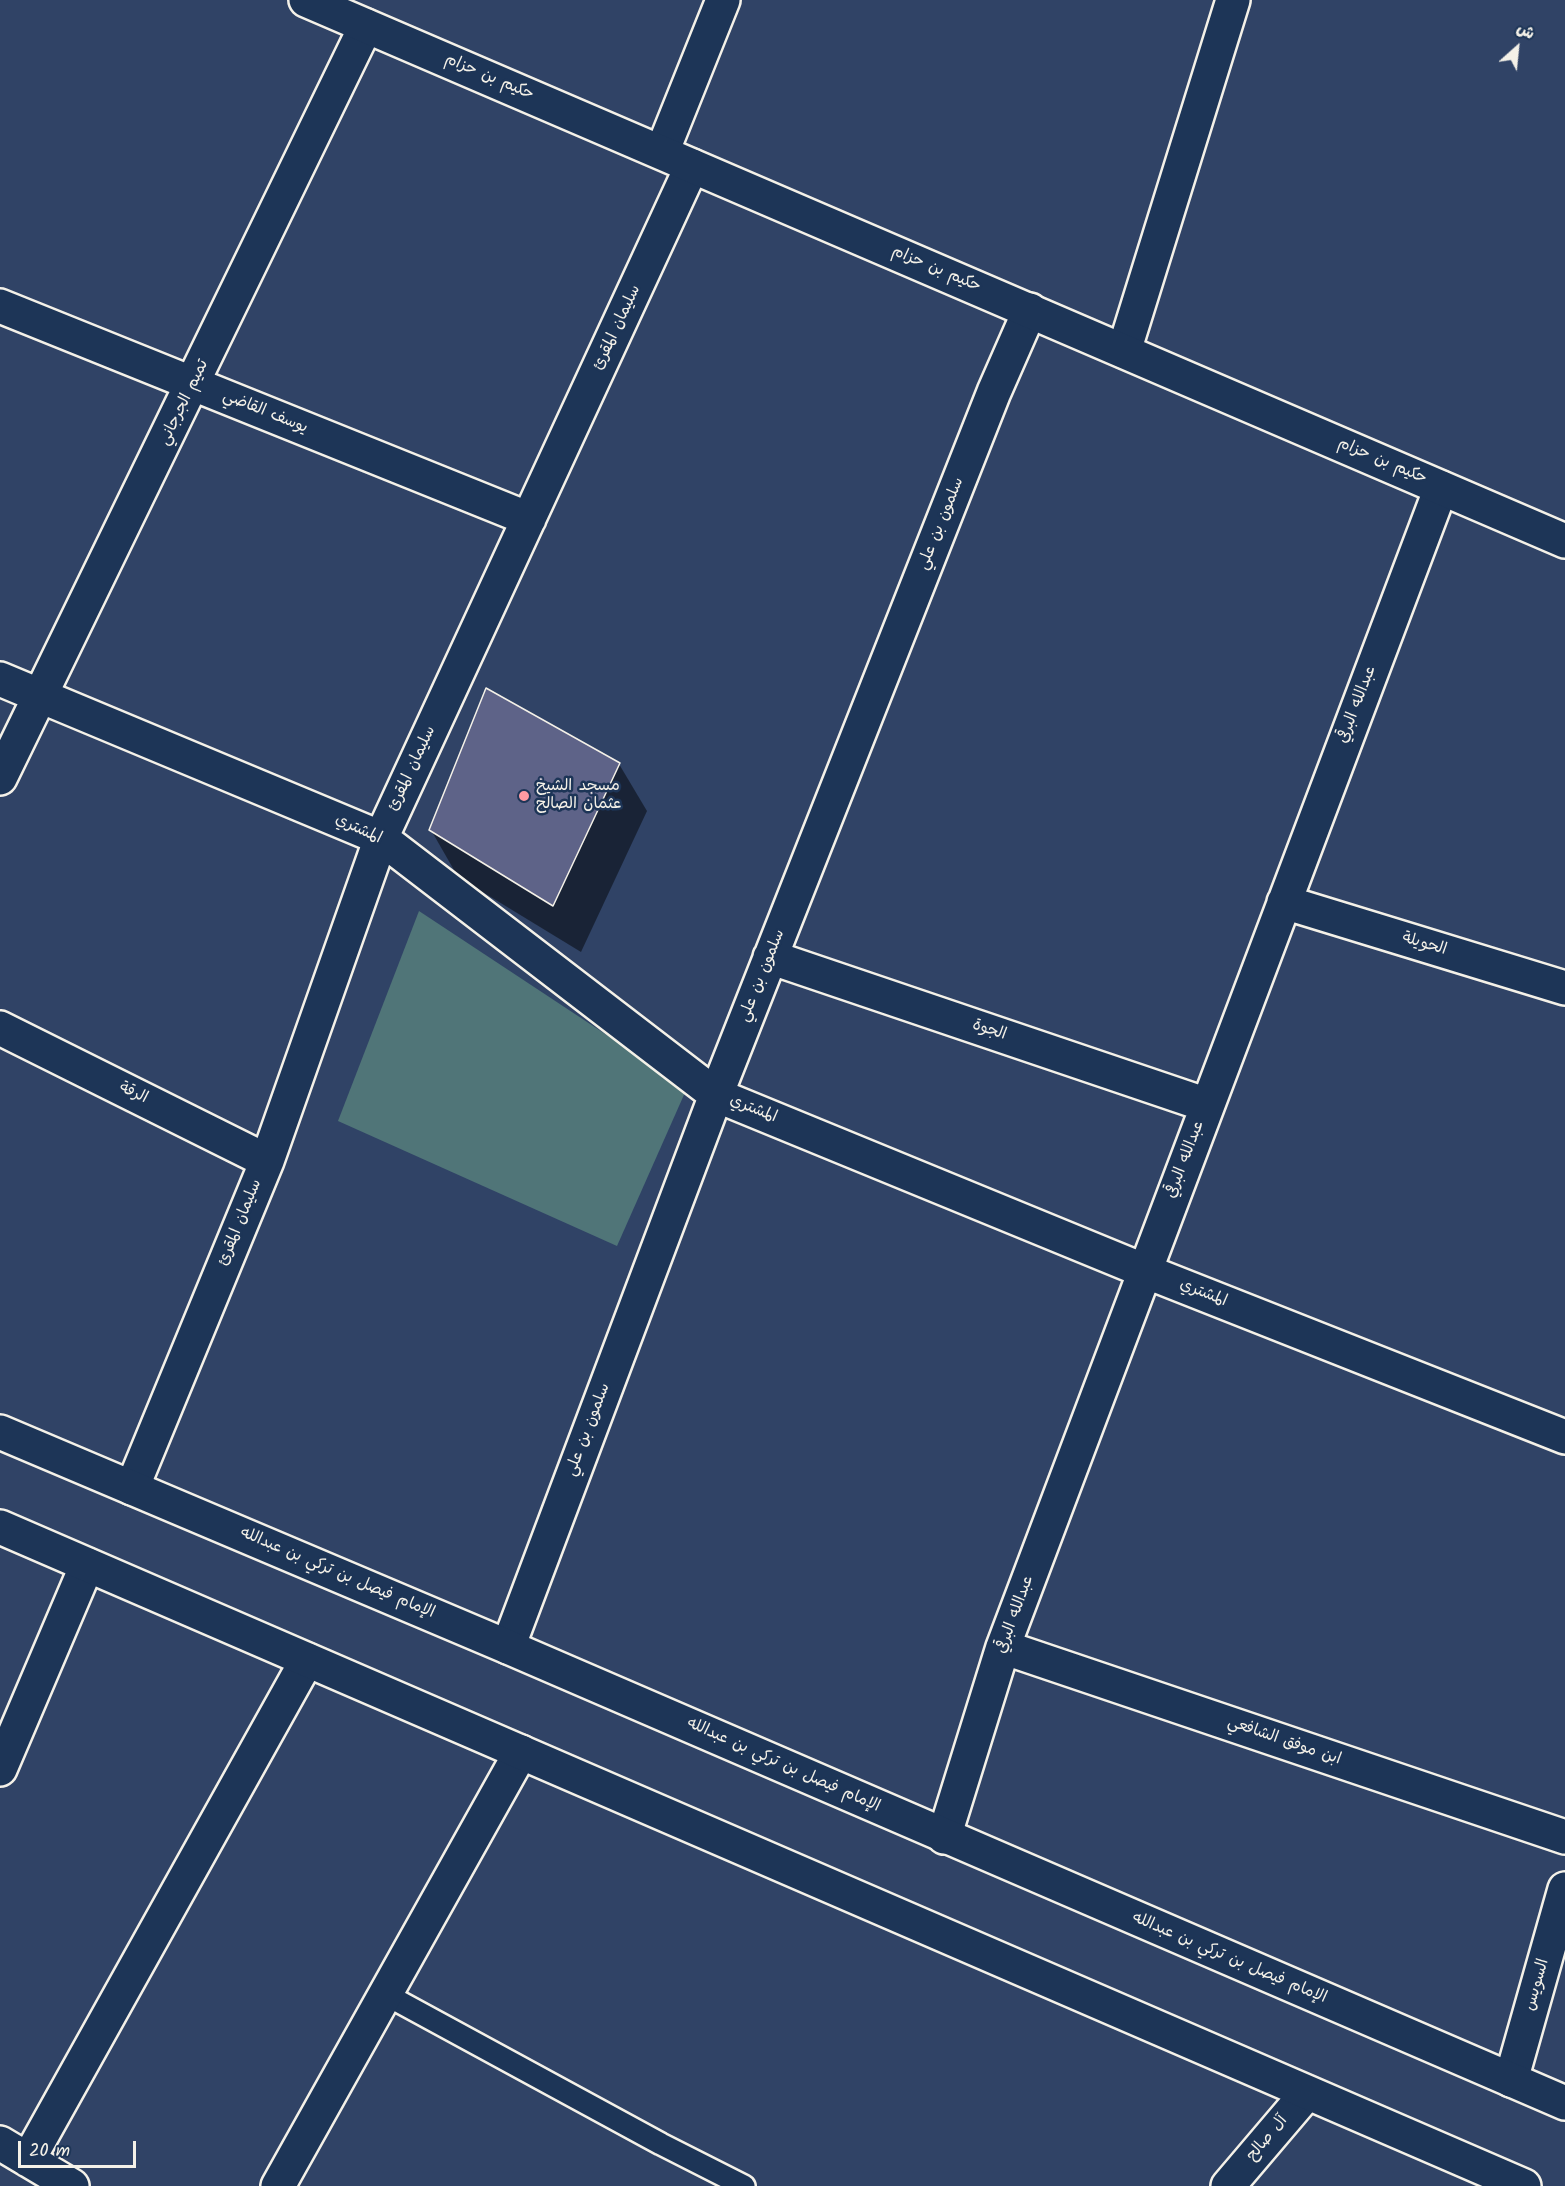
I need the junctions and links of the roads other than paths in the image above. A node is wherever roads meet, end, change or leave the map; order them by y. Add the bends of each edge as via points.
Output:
1 (306, 0) edge
2 (723, 0) edge
3 (1233, 0) edge
4 (366, 26) junction
5 (662, 152) junction
6 (693, 166) junction
7 (0, 306) edge
8 (1030, 310) junction
9 (1124, 351) junction
10 (194, 385) junction
11 (1441, 488) junction
12 (529, 519) junction
13 (1565, 541) edge
14 (0, 678) edge
15 (41, 695) junction
16 (0, 778) edge
17 (381, 838) junction
18 (1284, 902) junction
19 (770, 957) junction
20 (1565, 988) edge
21 (0, 1028) edge
22 (716, 1095) junction
23 (1207, 1105) junction
24 (267, 1161) junction
25 (1145, 1271) junction
26 (0, 1432) edge
27 (1565, 1437) edge
28 (132, 1488) junction
29 (0, 1527) edge
30 (87, 1565) junction
31 (508, 1647) junction
32 (1003, 1647) junction
33 (307, 1660) junction
34 (521, 1752) junction
35 (0, 1768) edge
36 (945, 1837) junction
37 (1565, 1837) edge
38 (1565, 1889) edge
39 (385, 1994) junction
40 (1511, 2080) junction
41 (1307, 2092) junction
42 (1565, 2103) edge
43 (0, 2144) edge
44 (28, 2160) junction
45 (72, 2186) edge
46 (278, 2186) edge
47 (744, 2186) edge
48 (1228, 2186) edge
49 (1524, 2186) edge

1 - 4 street, حكيم بن حزام
2 - 5 street
3 - 9 street
4 - 5 street, حكيم بن حزام
4 - 10 street, تميم الجرجاني
5 - 6 street, حكيم بن حزام
6 - 8 street, حكيم بن حزام
6 - 12 street, سليمان المقرئ
7 - 10 street, يوسف القاضي
8 - 9 street, حكيم بن حزام
8 - 19 street, سلمون بن علي
9 - 11 street, حكيم بن حزام
10 - 12 street, يوسف القاضي
10 - 15 street, تميم الجرجاني
11 - 13 street, حكيم بن حزام
11 - 18 street, عبدالله البرقي
12 - 17 street, سليمان المقرئ
14 - 15 street, المشتري
15 - 16 street, تميم الجرجاني
15 - 17 street, المشتري
17 - 22 street, المشتري
17 - 24 street, سليمان المقرئ
18 - 20 street, الحويلة
18 - 23 street, عبدالله البرقي
19 - 22 street, سلمون بن علي
19 - 23 street, الجوة
21 - 24 street, الرقة
22 - 25 street, المشتري
22 - 31 street, سلمون بن علي
23 - 25 street, عبدالله البرقي
24 - 28 street, سليمان المقرئ
25 - 27 street, المشتري
25 - 32 street, عبدالله البرقي
26 - 28 street, الإمام فيصل بن تركي بن عبدالله
28 - 31 street, الإمام فيصل بن تركي بن عبدالله
29 - 30 street
30 - 33 street
30 - 35 street
31 - 36 street, الإمام فيصل بن تركي بن عبدالله
32 - 36 street, عبدالله البرقي
32 - 37 street, ابن موفق الشافعي
33 - 34 street
33 - 44 street
34 - 39 street
34 - 41 street
36 - 40 street, الإمام فيصل بن تركي بن عبدالله
38 - 40 street, السويس
39 - 46 street
39 - 47 lane
40 - 42 street, الإمام فيصل بن تركي بن عبدالله
41 - 48 street, آل صالح
41 - 49 street
43 - 44 street
44 - 45 street

